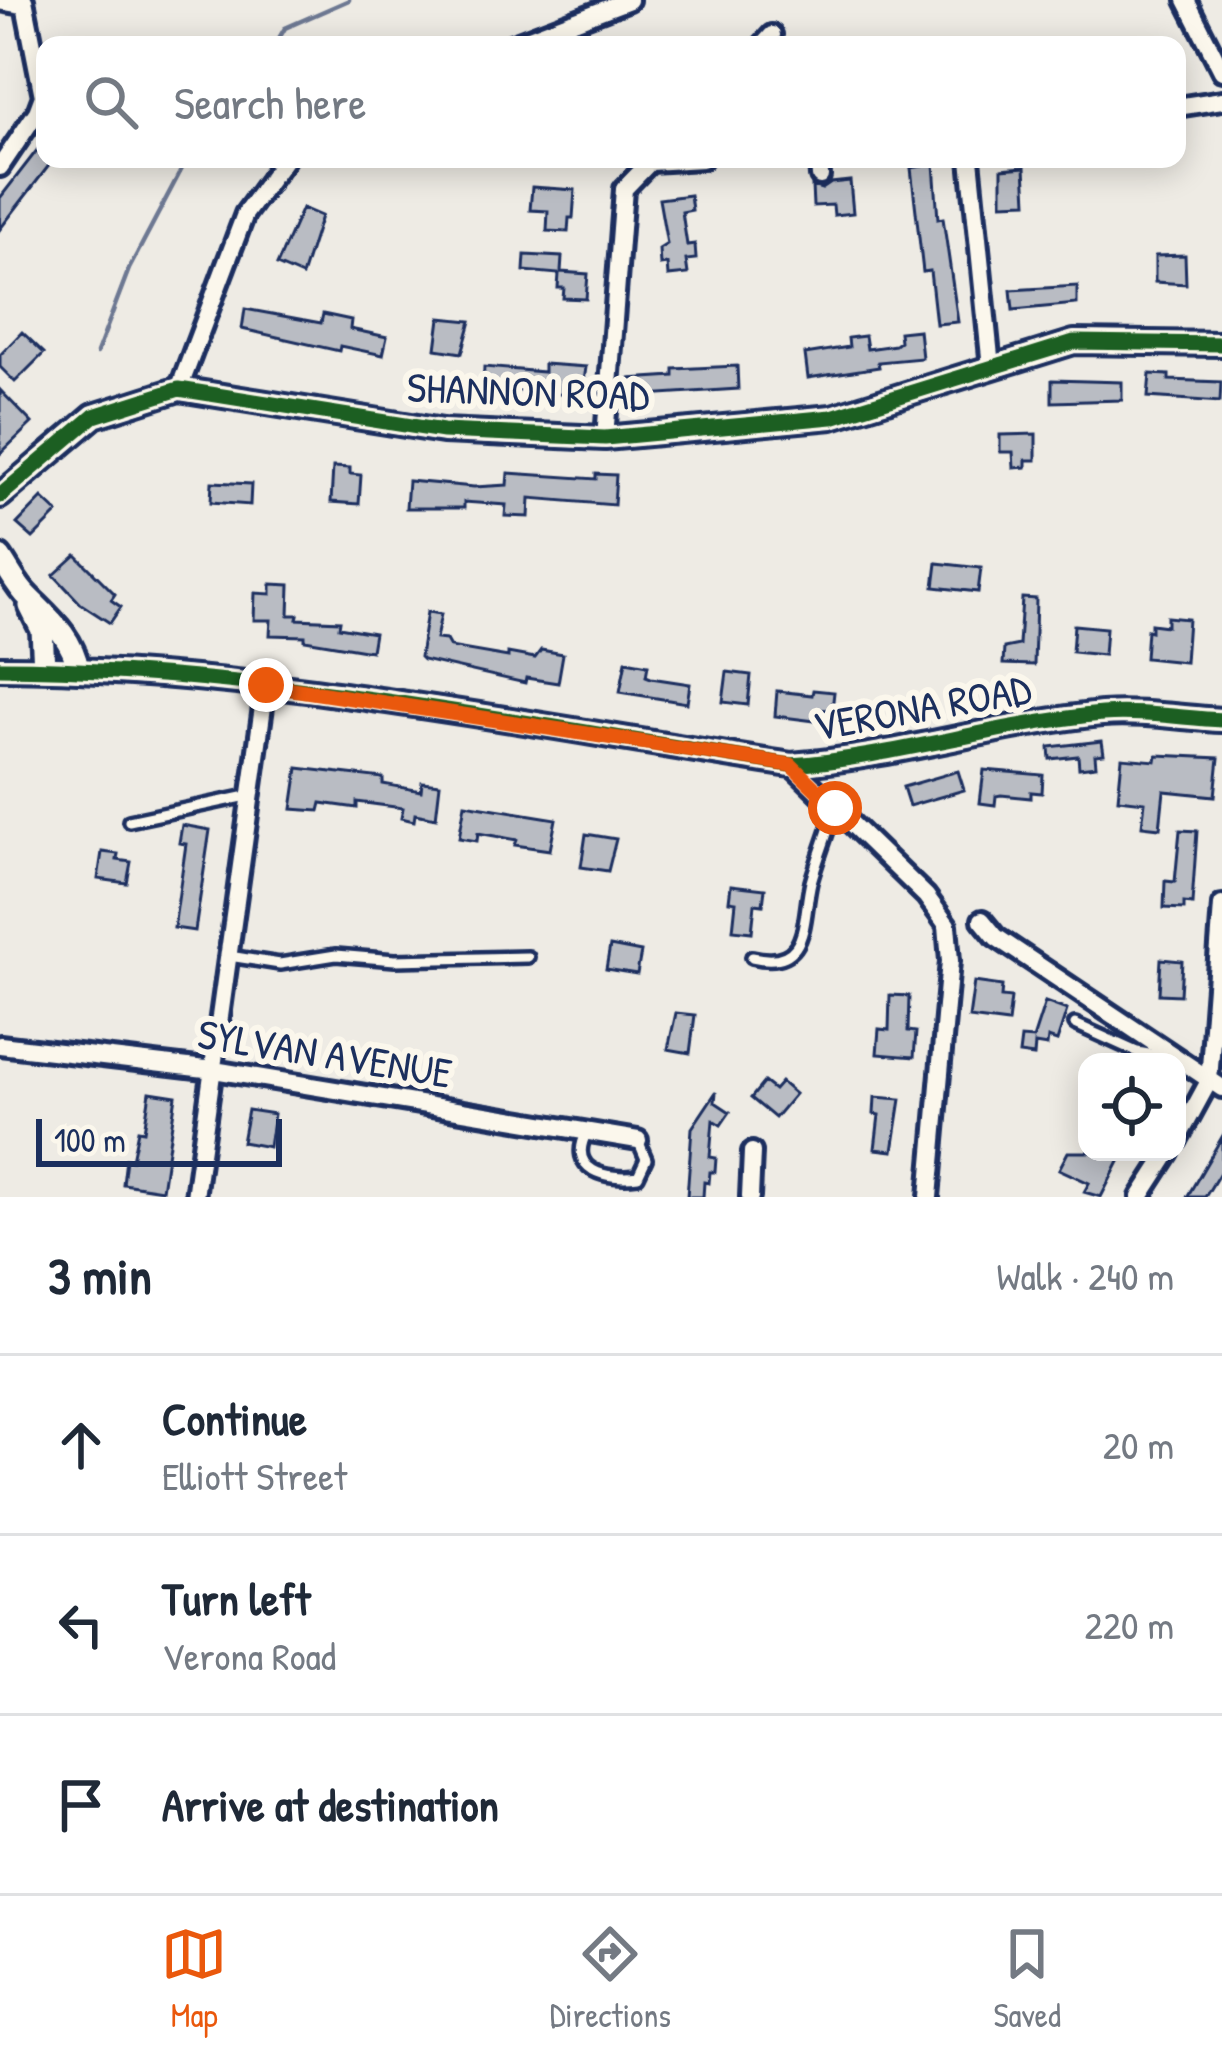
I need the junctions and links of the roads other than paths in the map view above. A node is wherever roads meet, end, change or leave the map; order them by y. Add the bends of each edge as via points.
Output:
1 (629, 0) edge
2 (1186, 0) edge
3 (0, 1) edge
4 (24, 2) edge
5 (535, 36) edge
6 (36, 61) edge
7 (1222, 71) edge
8 (1222, 100) edge
9 (1186, 106) edge
10 (36, 113) edge
11 (0, 167) edge
12 (278, 168) edge
13 (644, 168) edge
14 (971, 168) edge
15 (1222, 344) edge
16 (991, 367) junction
17 (179, 389) junction
18 (604, 438) junction
19 (0, 496) edge
20 (0, 557) edge
21 (30, 599) junction
22 (0, 668) edge
23 (62, 669) junction
24 (266, 685) junction
25 (1222, 720) edge
26 (791, 765) junction
27 (252, 795) junction
28 (835, 808) junction
29 (129, 820) dead end
30 (1222, 905) edge
31 (982, 920) dead end
32 (230, 956) junction
33 (528, 957) dead end
34 (752, 957) dead end
35 (1075, 1024) dead end
36 (0, 1045) edge
37 (1143, 1053) edge
38 (1167, 1053) edge
39 (1186, 1066) edge
40 (214, 1070) junction
41 (1215, 1085) edge
42 (1186, 1127) edge
43 (587, 1132) junction
44 (638, 1140) joint
45 (752, 1152) dead end
46 (1163, 1161) edge
47 (195, 1197) edge
48 (749, 1197) edge
49 (929, 1197) edge
50 (1140, 1197) edge

1 - 5 street
2 - 7 street
3 - 4 street
4 - 6 street
8 - 9 street
10 - 11 street
12 - 17 street via 245,214
13 - 18 street via 625,189
14 - 16 street
15 - 16 street, SHANNON ROAD via 1074,342
16 - 18 street, SHANNON ROAD via 832,417
17 - 18 street, SHANNON ROAD via 443,431
17 - 19 street, SHANNON ROAD via 94,416
20 - 21 street
21 - 23 street
21 - 23 street via 75,652
22 - 23 street, VERONA ROAD
23 - 24 street, VERONA ROAD
24 - 26 street, VERONA ROAD
24 - 27 street
25 - 26 street, VERONA ROAD via 1107,714 861,760
26 - 28 street
27 - 29 lane
27 - 32 street
28 - 34 lane via 801,942 786,957
28 - 49 street via 947,925
30 - 41 street
31 - 38 street
32 - 33 lane via 280,964 336,955
32 - 40 street
35 - 37 lane
36 - 40 street, SYLVAN AVENUE
39 - 41 street
40 - 43 street, SYLVAN AVENUE
40 - 47 street
41 - 42 street
43 - 44 street, SYLVAN AVENUE
43 - 44 lane via 584,1166 605,1175 638,1176 646,1159
45 - 48 street
46 - 50 street

